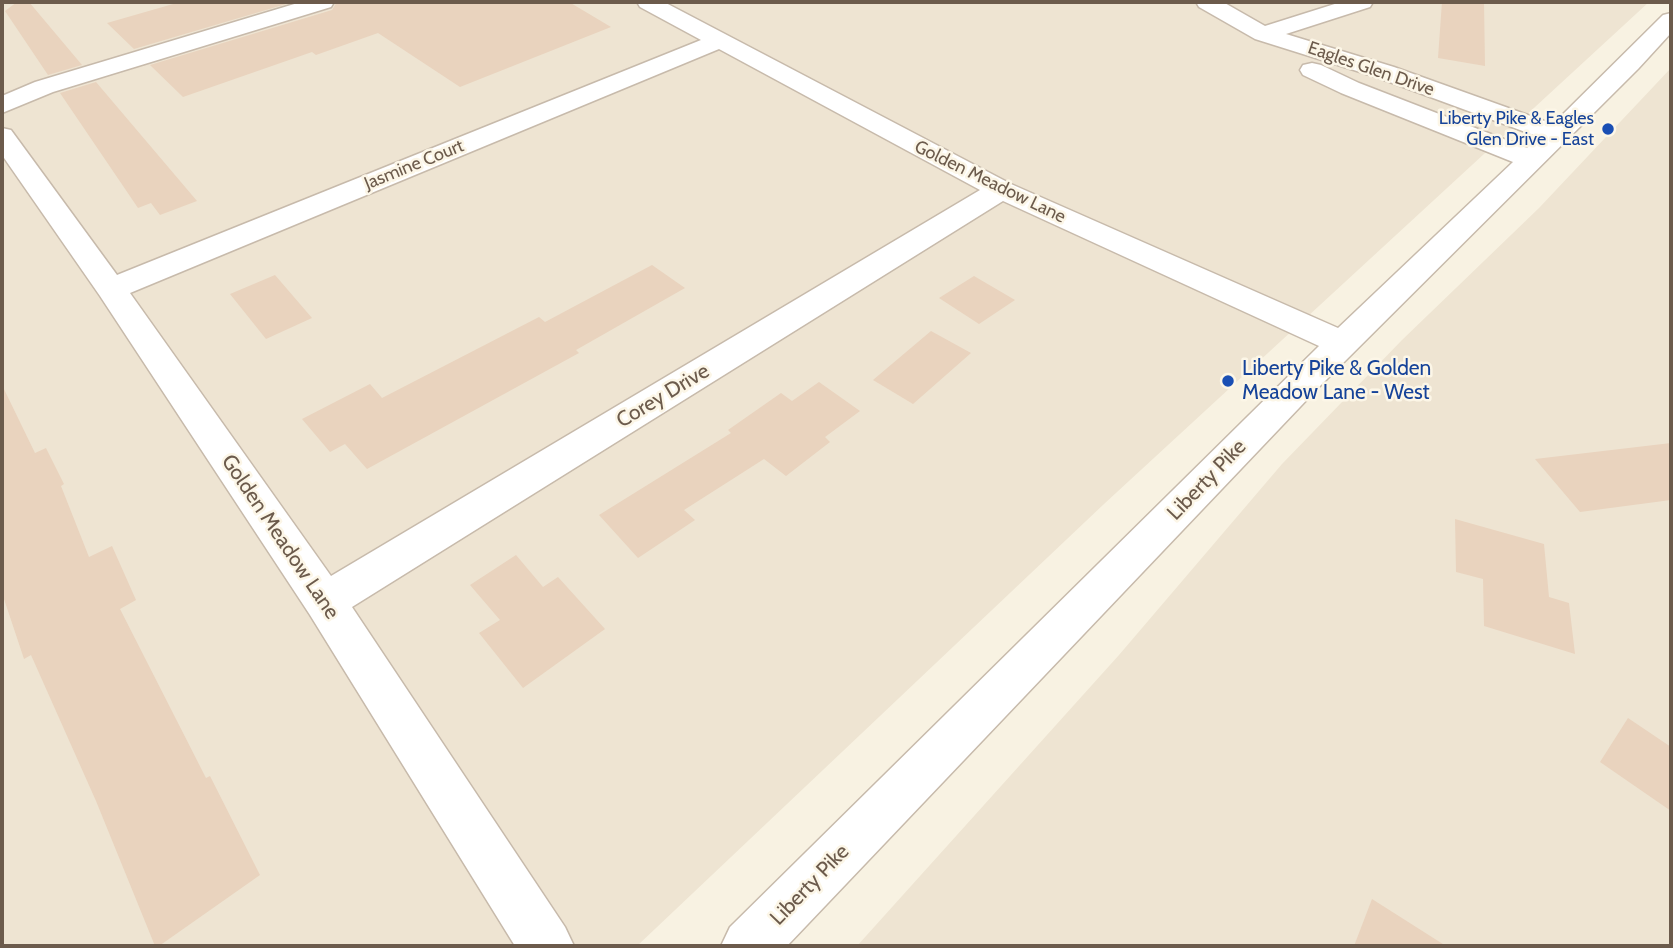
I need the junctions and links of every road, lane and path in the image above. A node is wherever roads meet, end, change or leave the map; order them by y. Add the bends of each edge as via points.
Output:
1 (323, 2) edge
2 (648, 2) edge
3 (1207, 2) edge
4 (1362, 2) edge
5 (1671, 20) edge
6 (1263, 34) junction
7 (718, 41) junction
8 (2, 105) edge
9 (1557, 135) junction
10 (2, 136) edge
11 (1532, 160) junction
12 (1000, 190) junction
13 (111, 289) junction
14 (1342, 343) junction
15 (325, 602) junction
16 (546, 946) edge
17 (749, 946) edge

1 - 8 street via 44,87
2 - 7 street, Golden Meadow Lane
3 - 6 street, Eagles Glen Drive
4 - 6 street
5 - 9 street, Liberty Pike
6 - 9 street, Eagles Glen Drive via 1385,72
6 - 11 street, Eagles Glen Drive via 1289,56 1350,88
7 - 12 street, Golden Meadow Lane
7 - 13 street, Jasmine Court
9 - 11 street, Liberty Pike
10 - 13 street, Golden Meadow Lane
11 - 14 street, Liberty Pike
12 - 14 street, Golden Meadow Lane
12 - 15 street, Corey Drive
13 - 15 street, Golden Meadow Lane
14 - 17 street, Liberty Pike
15 - 16 street, Golden Meadow Lane

